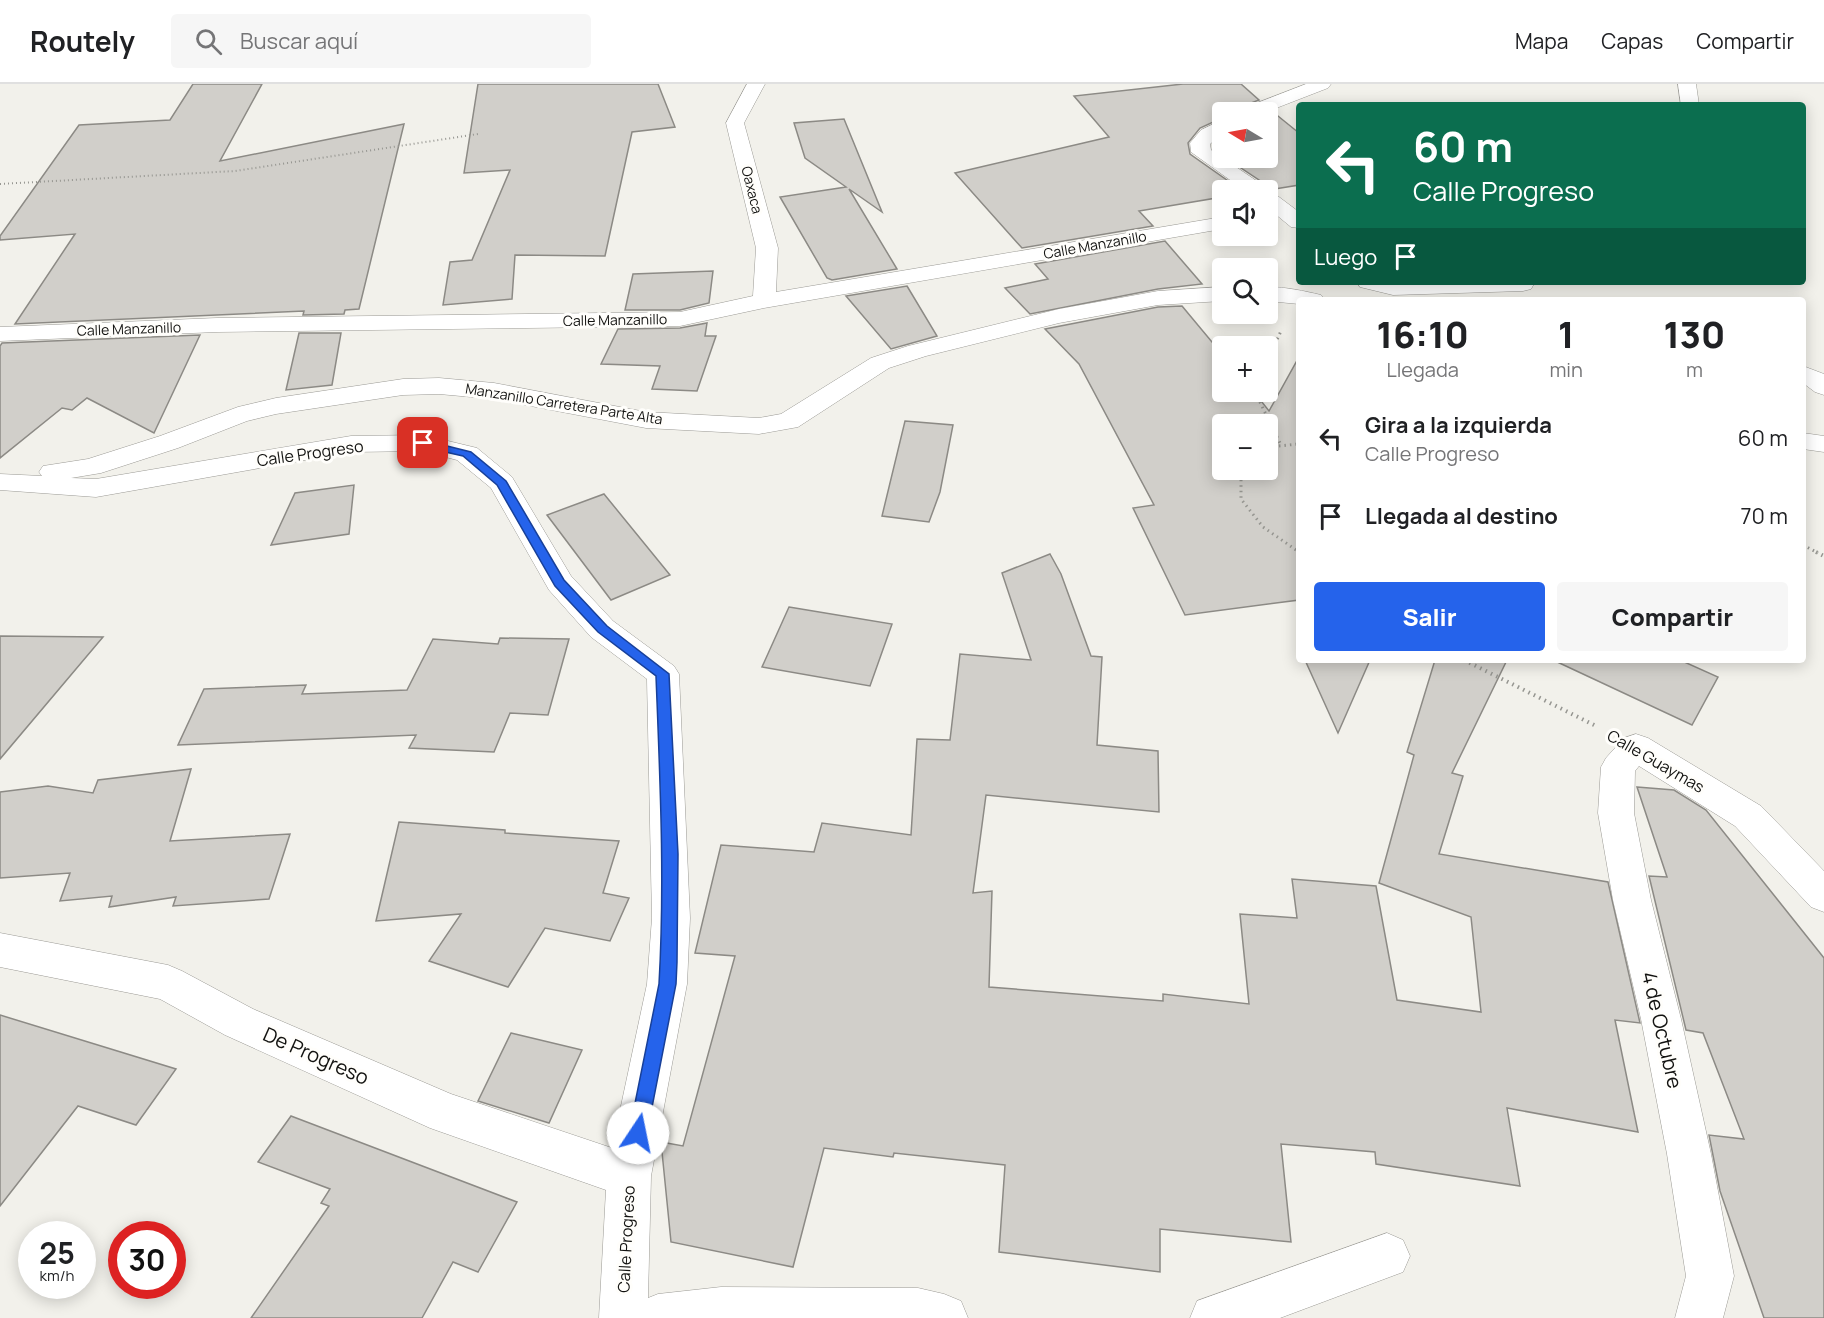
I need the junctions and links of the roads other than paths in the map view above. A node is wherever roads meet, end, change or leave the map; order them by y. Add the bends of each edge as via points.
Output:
1 (756, 84) edge
2 (1687, 84) edge
3 (1311, 86) edge
4 (1274, 102) edge
5 (1690, 102) edge
6 (1212, 132) edge
7 (1212, 159) edge
8 (1225, 168) edge
9 (1242, 180) edge
10 (1212, 225) edge
11 (1380, 285) edge
12 (1520, 289) edge
13 (1278, 294) edge
14 (1212, 295) edge
15 (1298, 297) edge
16 (764, 301) junction
17 (0, 334) edge
18 (1806, 375) edge
19 (1824, 387) edge
20 (1806, 441) edge
21 (1824, 444) edge
22 (0, 481) edge
23 (1636, 747) joint
24 (1824, 896) edge
25 (0, 950) edge
26 (629, 1176) junction
27 (1387, 1256) dead end
28 (622, 1318) edge
29 (658, 1318) edge
30 (944, 1318) edge
31 (1214, 1318) edge
32 (1699, 1318) edge

1 - 16 street, Oaxaca via 735,123 767,248
2 - 5 street
3 - 4 street
6 - 7 street via 1200,143 1201,152
8 - 9 street
10 - 16 street, Calle Manzanillo
11 - 12 street
13 - 15 street
14 - 22 street, Manzanillo Carretera Parte Alta via 1158,298 1059,316 917,351 880,363 789,421 759,426 646,420 494,390 404,387 238,415 91,467
16 - 17 street, Calle Manzanillo via 680,319 217,325
18 - 19 street
20 - 21 street
22 - 26 street, Calle Progreso via 96,488 351,444 423,443 467,454 502,483 560,583 602,629 663,674 671,918 667,984
23 - 24 street, Calle Guaymas via 1748,816
23 - 32 street, 4 de Octubre via 1618,768 1616,813 1689,1154 1710,1276
25 - 26 street, De Progreso via 168,983 239,1022 445,1113
26 - 28 street, Calle Progreso
27 - 31 street
29 - 30 street via 721,1311 918,1312

